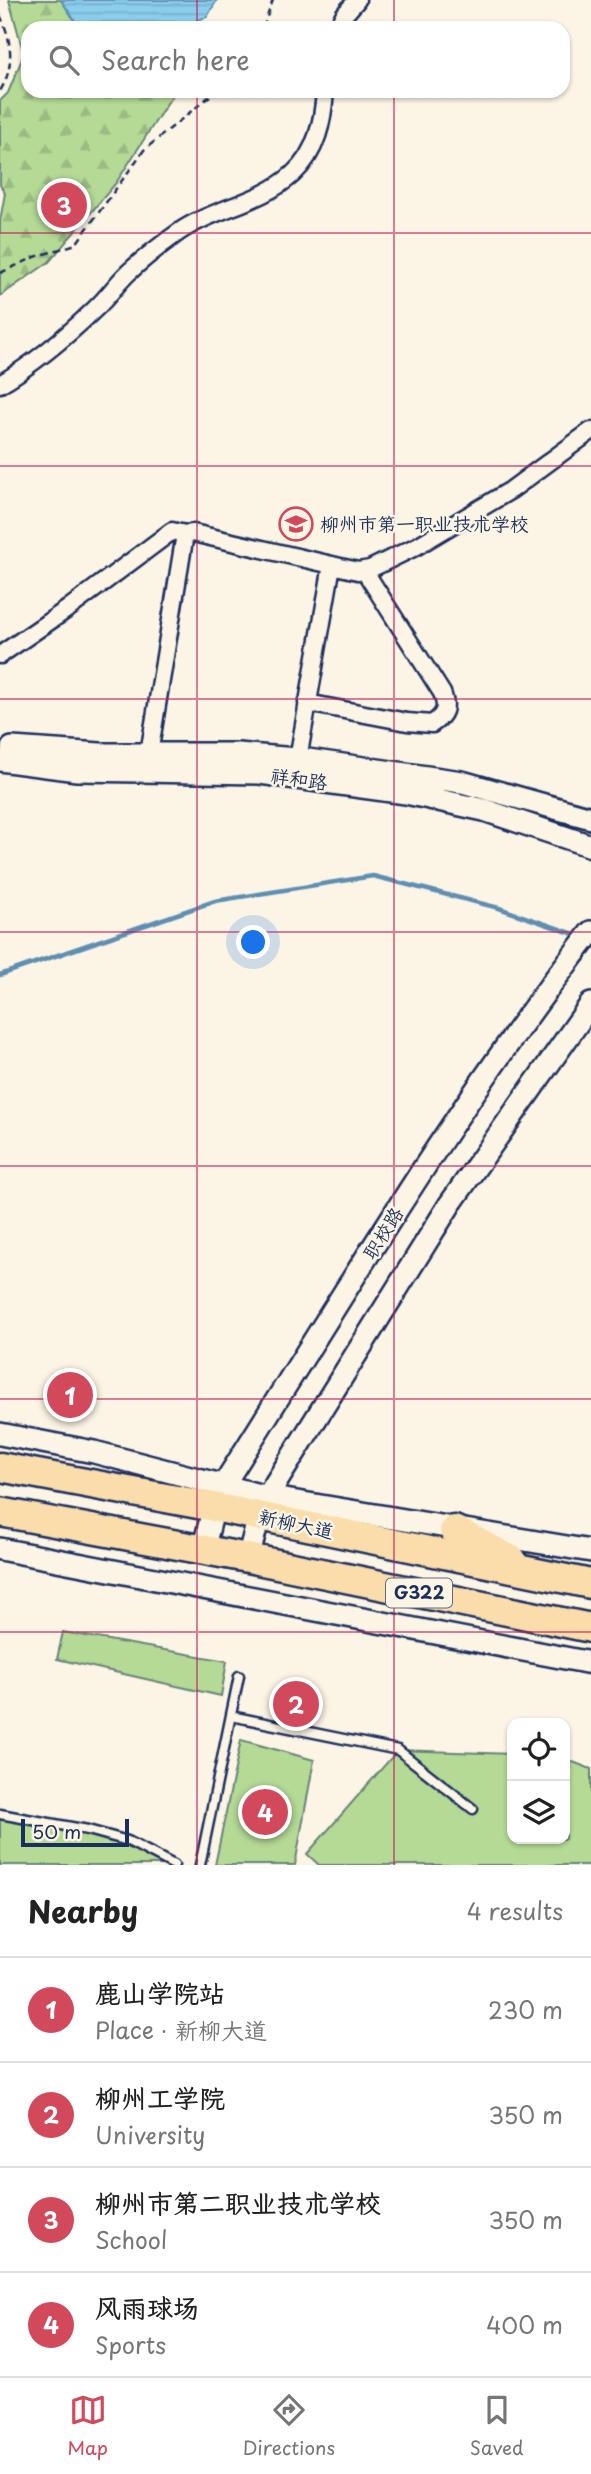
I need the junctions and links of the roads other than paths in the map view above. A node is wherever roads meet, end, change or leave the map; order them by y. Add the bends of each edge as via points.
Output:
1 (357, 0) edge
2 (341, 21) edge
3 (325, 98) edge
4 (0, 384) edge
5 (591, 431) edge
6 (185, 534) junction
7 (332, 565) junction
8 (365, 570) junction
9 (0, 655) edge
10 (307, 702) junction
11 (0, 747) edge
12 (149, 754) junction
13 (298, 759) junction
14 (0, 760) edge
15 (591, 818) edge
16 (591, 846) edge
17 (591, 932) edge
18 (591, 1004) edge
19 (0, 1434) edge
20 (0, 1467) edge
21 (219, 1496) junction
22 (263, 1507) junction
23 (0, 1512) edge
24 (454, 1530) junction
25 (0, 1549) edge
26 (203, 1550) junction
27 (591, 1551) edge
28 (247, 1558) junction
29 (539, 1574) junction
30 (591, 1584) edge
31 (591, 1628) edge
32 (591, 1663) edge
33 (239, 1676) dead end
34 (231, 1717) junction
35 (473, 1809) dead end
36 (0, 1814) edge
37 (174, 1865) edge
38 (200, 1865) edge

1 - 2 street
3 - 4 street via 323,121 310,154 294,173 267,192 181,231 129,272 98,307 33,363
5 - 8 street via 511,490 417,546
6 - 7 street
6 - 9 street via 172,531
6 - 12 street
7 - 8 street
7 - 10 street
8 - 10 street via 442,693 443,716 432,724 407,722
10 - 13 street
11 - 12 main road, 祥和路
12 - 13 main road, 祥和路
13 - 15 main road, 祥和路 via 463,782
14 - 16 main road, 祥和路 via 77,770 260,773 406,793 484,810
17 - 21 main road, 职校路 via 535,1004 415,1182
18 - 22 main road via 450,1204
19 - 21 main road via 94,1452
20 - 21 highway, 新柳大道 / G322
21 - 22 highway, 新柳大道 / G322
21 - 26 main road, 职校路
22 - 24 main road
22 - 28 main road
22 - 29 highway, 新柳大道 / G322
23 - 26 highway, G322
24 - 27 main road
24 - 29 highway
25 - 32 main road
26 - 28 highway, G322
28 - 31 highway, G322
29 - 30 highway, 新柳大道 / G322
33 - 34 lane
34 - 35 lane via 398,1750
34 - 38 lane
36 - 37 lane via 88,1830 128,1842

